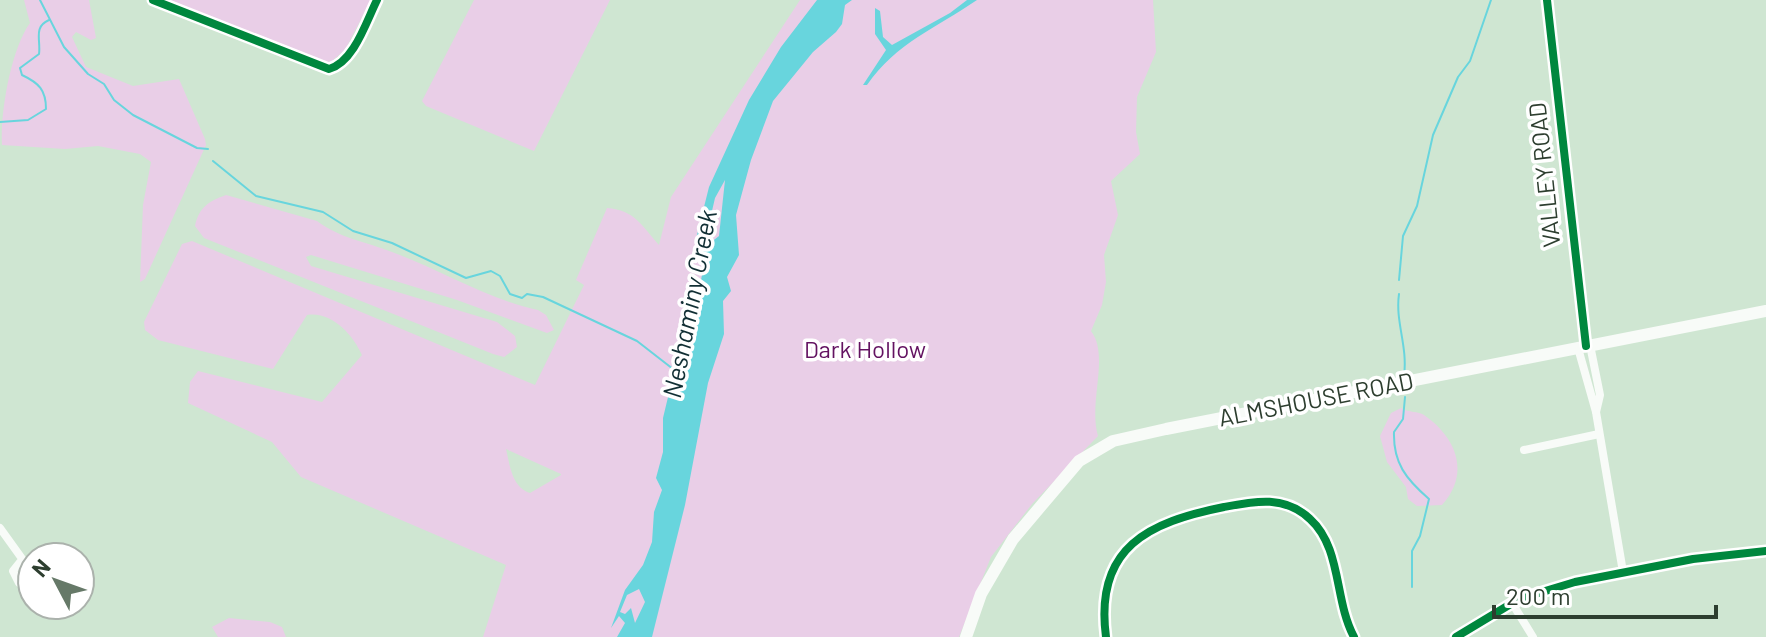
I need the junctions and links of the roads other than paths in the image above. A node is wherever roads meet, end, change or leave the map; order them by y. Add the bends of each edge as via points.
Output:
1 (153, 0) edge
2 (377, 0) edge
3 (1547, 0) edge
4 (1766, 311) edge
5 (1585, 346) junction
6 (1599, 434) junction
7 (1524, 450) dead end
8 (0, 528) edge
9 (16, 548) edge
10 (1766, 551) edge
11 (1623, 572) junction
12 (1512, 603) junction
13 (966, 637) edge
14 (1106, 637) edge
15 (1354, 637) edge
16 (1456, 637) edge
17 (1533, 637) edge

1 - 2 street via 319,68 334,68 349,55
3 - 5 street, VALLEY ROAD
4 - 5 main road, ALMSHOUSE ROAD
5 - 6 street, VALLEY ROAD via 1600,395
5 - 13 main road, ALMSHOUSE ROAD via 1099,446 1071,470 1013,539 981,594
6 - 7 street
6 - 11 street, VALLEY ROAD
8 - 9 street
10 - 11 street
11 - 12 street
12 - 16 street
12 - 17 street
14 - 15 street via 1111,578 1124,553 1143,534 1179,516 1258,501 1293,507 1323,533

